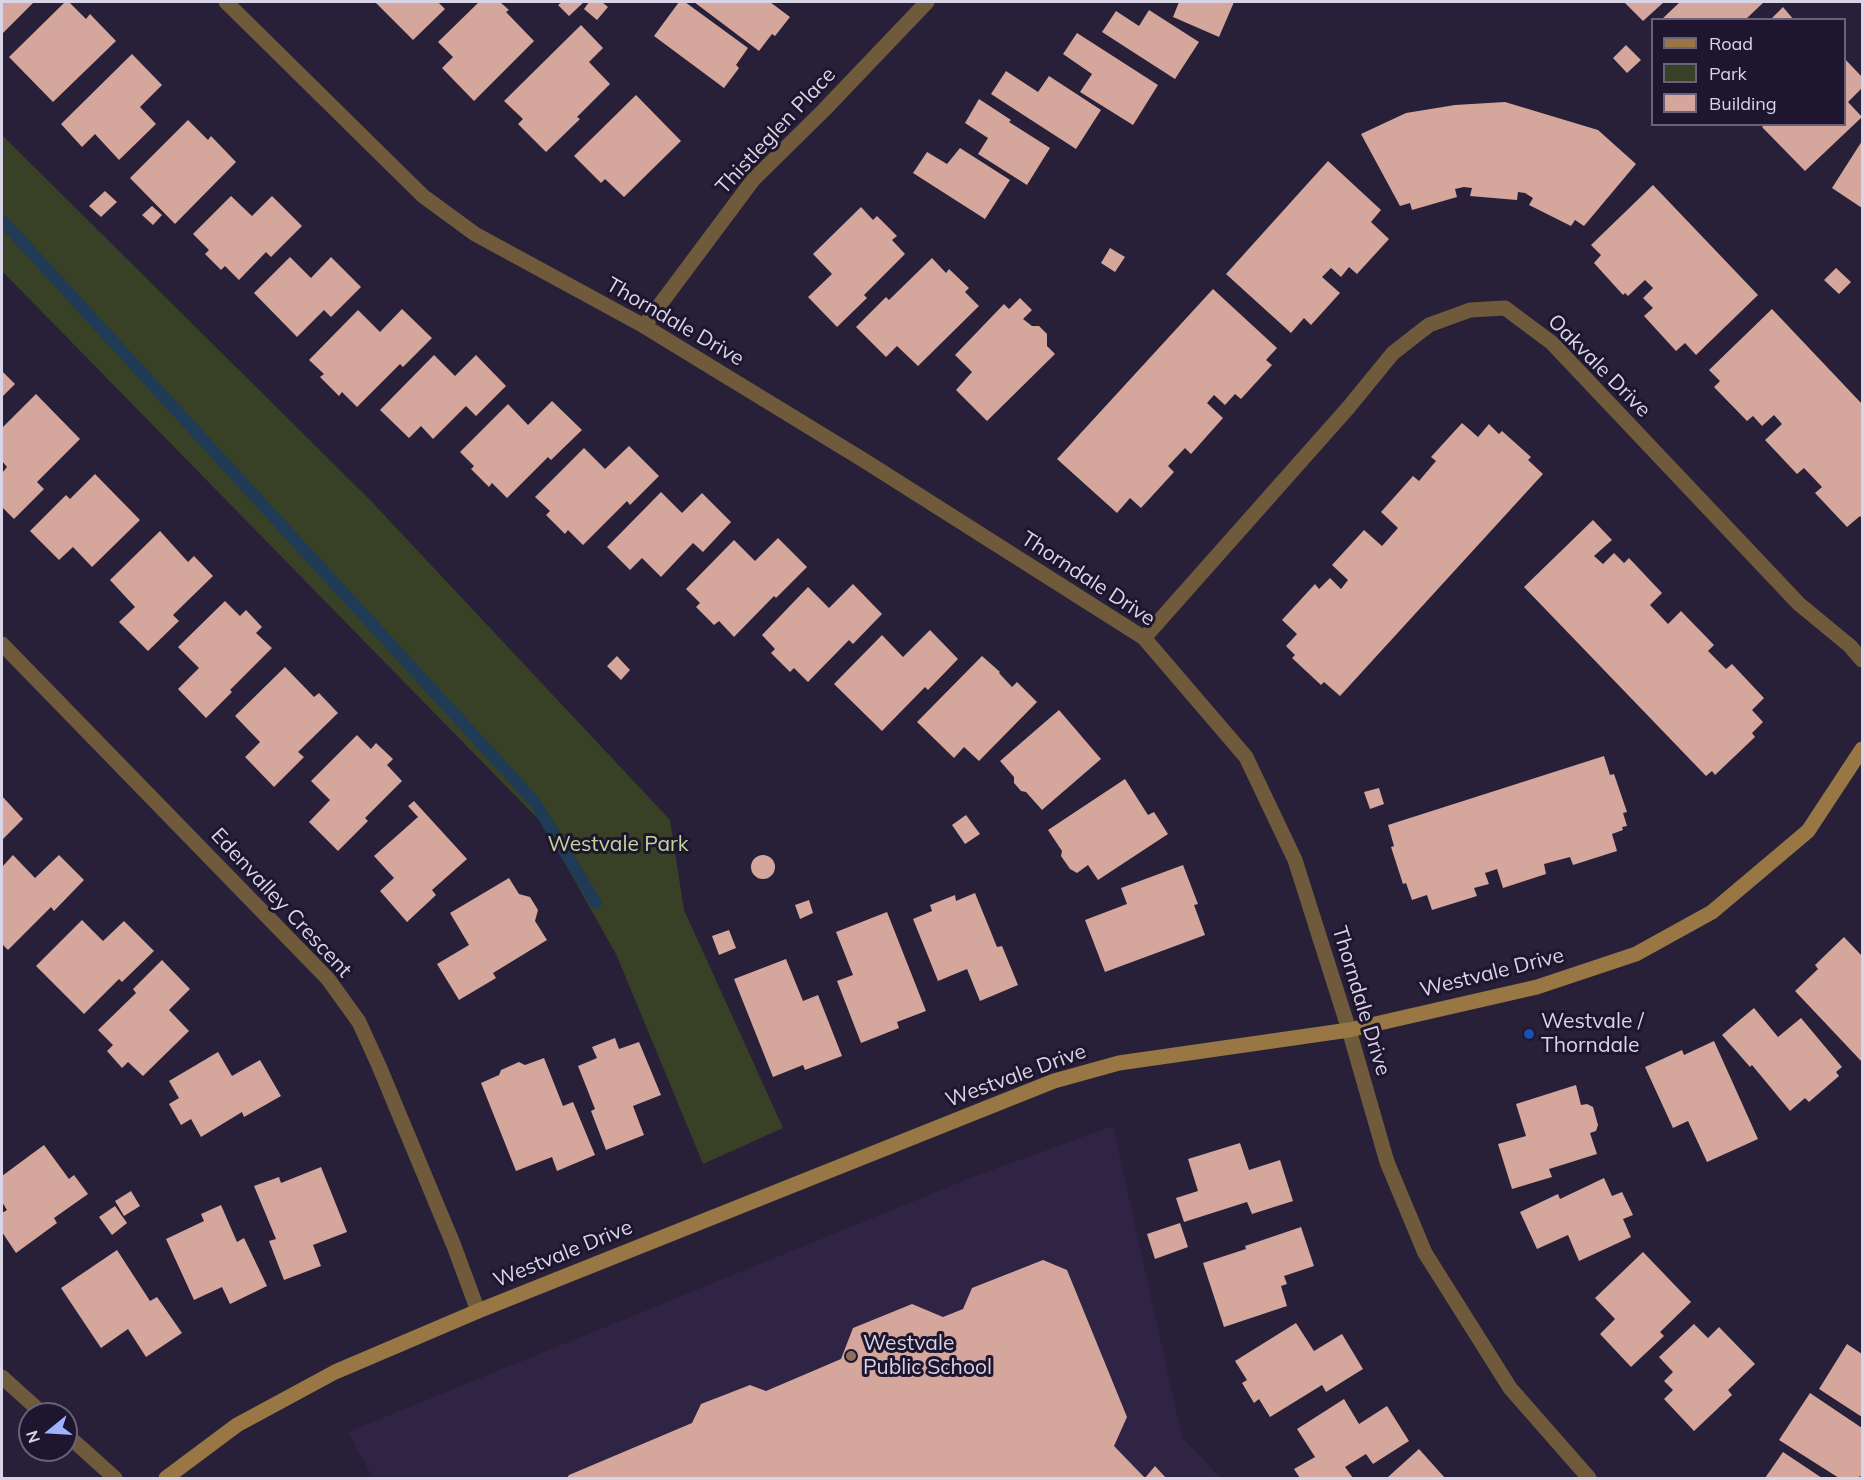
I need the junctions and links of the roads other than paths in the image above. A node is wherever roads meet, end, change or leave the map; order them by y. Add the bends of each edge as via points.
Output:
1 (226, 2) edge
2 (927, 2) edge
3 (644, 326) junction
4 (1144, 638) junction
5 (2, 644) edge
6 (1863, 660) edge
7 (1863, 749) edge
8 (1349, 1030) junction
9 (478, 1311) junction
10 (2, 1377) edge
11 (30, 1402) edge
12 (78, 1445) edge
13 (115, 1479) edge
14 (166, 1479) edge
15 (1589, 1479) edge

1 - 3 street, Thorndale Drive via 423,196 475,234
2 - 3 street, Thistleglen Place via 753,180
3 - 4 street, Thorndale Drive
4 - 6 street, Oakvale Drive via 1393,353 1428,325 1470,310 1505,309 1552,343 1799,604
4 - 8 street, Thorndale Drive via 1246,757 1295,860
5 - 9 street, Edenvalley Crescent via 328,979 358,1022 379,1066
7 - 8 street, Westvale Drive via 1808,831 1712,912 1636,954 1537,987
8 - 9 street, Westvale Drive via 1119,1063 1054,1081
8 - 15 street, Thorndale Drive via 1387,1162 1425,1253 1510,1388
9 - 14 street, Westvale Drive via 336,1372 237,1425
10 - 11 street
12 - 13 street

